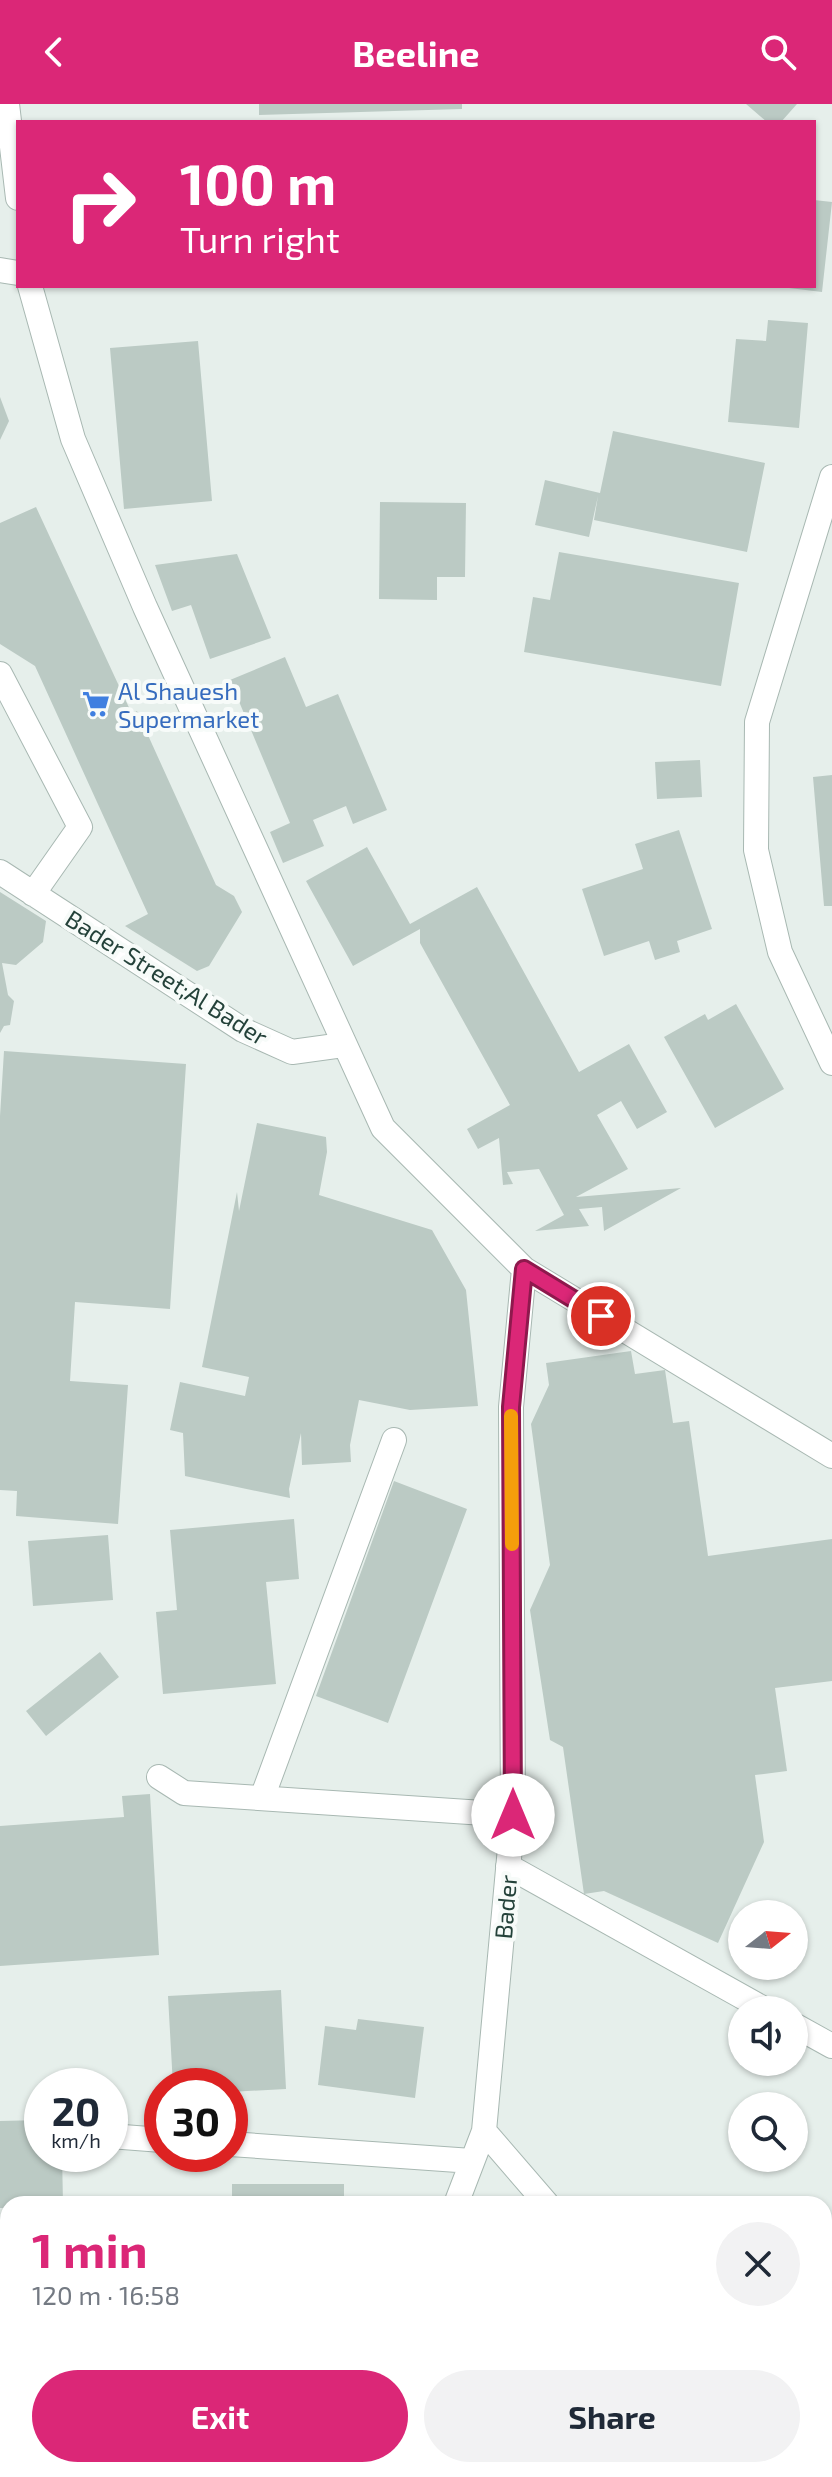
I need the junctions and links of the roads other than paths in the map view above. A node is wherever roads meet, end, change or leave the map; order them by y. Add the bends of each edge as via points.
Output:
1 (7, 104) edge
2 (16, 181) edge
3 (31, 288) edge
4 (832, 477) edge
5 (0, 674) edge
6 (0, 872) edge
7 (33, 894) junction
8 (343, 1045) junction
9 (832, 1063) edge
10 (524, 1269) junction
11 (394, 1440) dead end
12 (832, 1456) edge
13 (159, 1777) dead end
14 (262, 1798) junction
15 (513, 1815) junction
16 (508, 1866) junction
17 (741, 1996) edge
18 (808, 2033) edge
19 (832, 2046) edge
20 (484, 2131) junction
21 (248, 2145) edge
22 (472, 2161) junction
23 (459, 2196) edge
24 (540, 2196) edge

1 - 2 street
3 - 8 street via 73,439
4 - 9 street via 757,722 756,850 780,952
5 - 7 street via 80,827
6 - 7 street, Bader Street;Al Bader
7 - 8 street, Bader Street;Al Bader via 243,1030 292,1052
8 - 10 street via 383,1128
10 - 12 street
10 - 15 street, Bader via 511,1407
11 - 14 street
13 - 14 street via 184,1793
14 - 15 street
15 - 16 street, Bader
16 - 17 street
16 - 20 street, Bader
18 - 19 street
20 - 22 street, Bader
20 - 24 street
21 - 22 street
22 - 23 street, Bader

